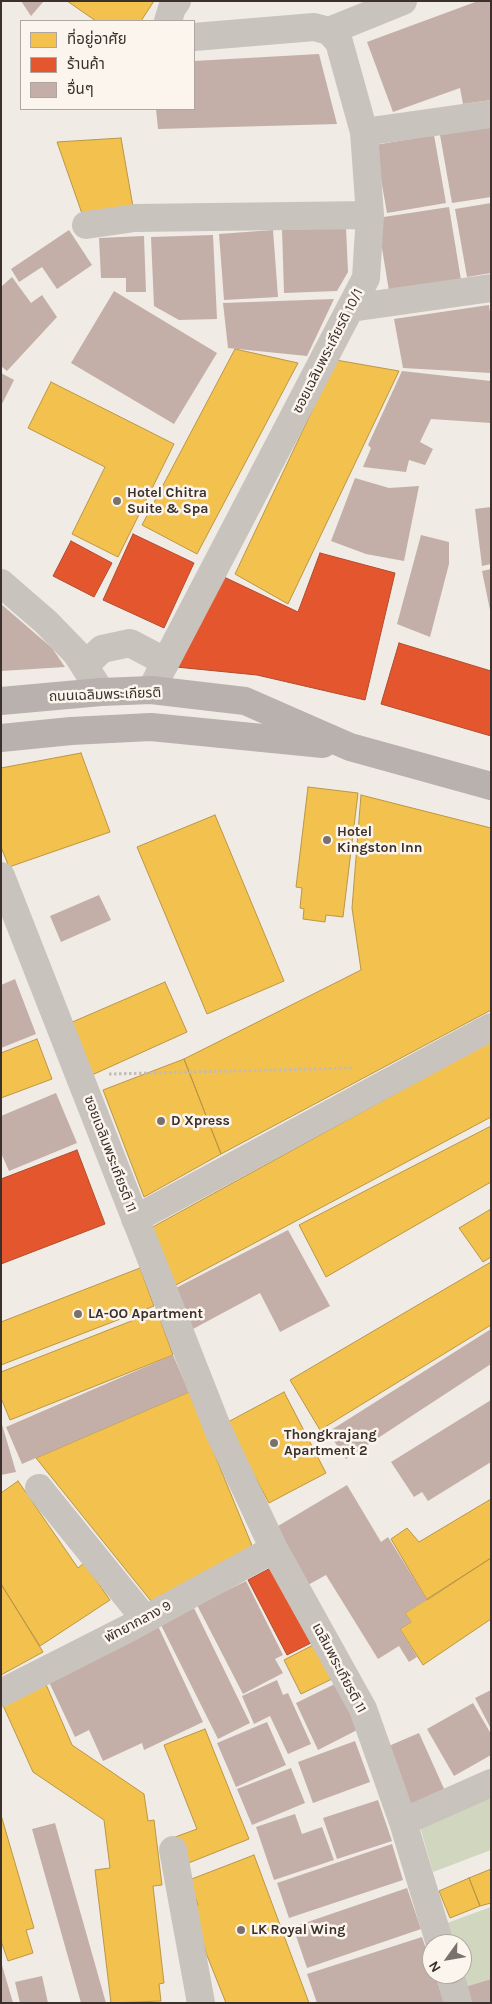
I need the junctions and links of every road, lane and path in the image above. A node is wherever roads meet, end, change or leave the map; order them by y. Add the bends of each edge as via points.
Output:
1 (177, 1) edge
2 (403, 1) edge
3 (168, 20) edge
4 (329, 31) junction
5 (195, 37) edge
6 (491, 114) edge
7 (364, 132) junction
8 (370, 215) junction
9 (86, 225) dead end
10 (491, 288) edge
11 (351, 308) junction
12 (1, 584) edge
13 (166, 662) junction
14 (85, 665) junction
15 (152, 690) junction
16 (102, 692) junction
17 (1, 701) edge
18 (1, 738) edge
19 (350, 746) junction
20 (491, 786) edge
21 (1, 876) edge
22 (491, 1027) edge
23 (353, 1068) dead end
24 (79, 1075) junction
25 (135, 1219) junction
26 (219, 1432) joint
27 (39, 1488) dead end
28 (274, 1549) junction
29 (144, 1619) junction
30 (1, 1693) edge
31 (491, 1783) edge
32 (403, 1822) junction
33 (173, 1850) dead end
34 (437, 1934) edge
35 (453, 1984) edge
36 (201, 2003) edge
37 (458, 2003) edge

1 - 3 street
2 - 4 street
4 - 5 street via 314,27
4 - 7 street, ซอยเฉลิมพระเกียรติ 10/1 via 339,42
6 - 7 street
7 - 8 street, ซอยเฉลิมพระเกียรติ 10/1
8 - 9 street via 135,218
8 - 11 street, ซอยเฉลิมพระเกียรติ 10/1 via 366,278
10 - 11 street
11 - 13 street, ซอยเฉลิมพระเกียรติ 10/1
12 - 14 street via 46,622
13 - 14 street via 130,643 102,648
13 - 15 street, ซอยเฉลิมพระเกียรติ 10/1
14 - 16 street
15 - 16 main road, ถนนเฉลิมพระเกียรติ
15 - 19 main road, ถนนเฉลิมพระเกียรติ via 245,701
16 - 17 main road, ถนนเฉลิมพระเกียรติ
18 - 19 main road, ถนนเฉลิมพระเกียรติ via 151,727
19 - 20 main road, ถนนเฉลิมพระเกียรติ
21 - 24 street, ซอยเฉลิมพระเกียรติ 11
22 - 25 street
23 - 24 path
24 - 25 street, ซอยเฉลิมพระเกียรติ 11
25 - 26 street, ซอยเฉลิมพระเกียรติ 11
26 - 28 street, เฉลิมพระเกียรติ 11
27 - 29 street
28 - 29 street, พัทยากลาง 9
28 - 32 street, เฉลิมพระเกียรติ 11 via 363,1709
29 - 30 street, พัทยากลาง 9
31 - 32 street
32 - 34 street, เฉลิมพระเกียรติ 11
33 - 36 street
35 - 37 street

